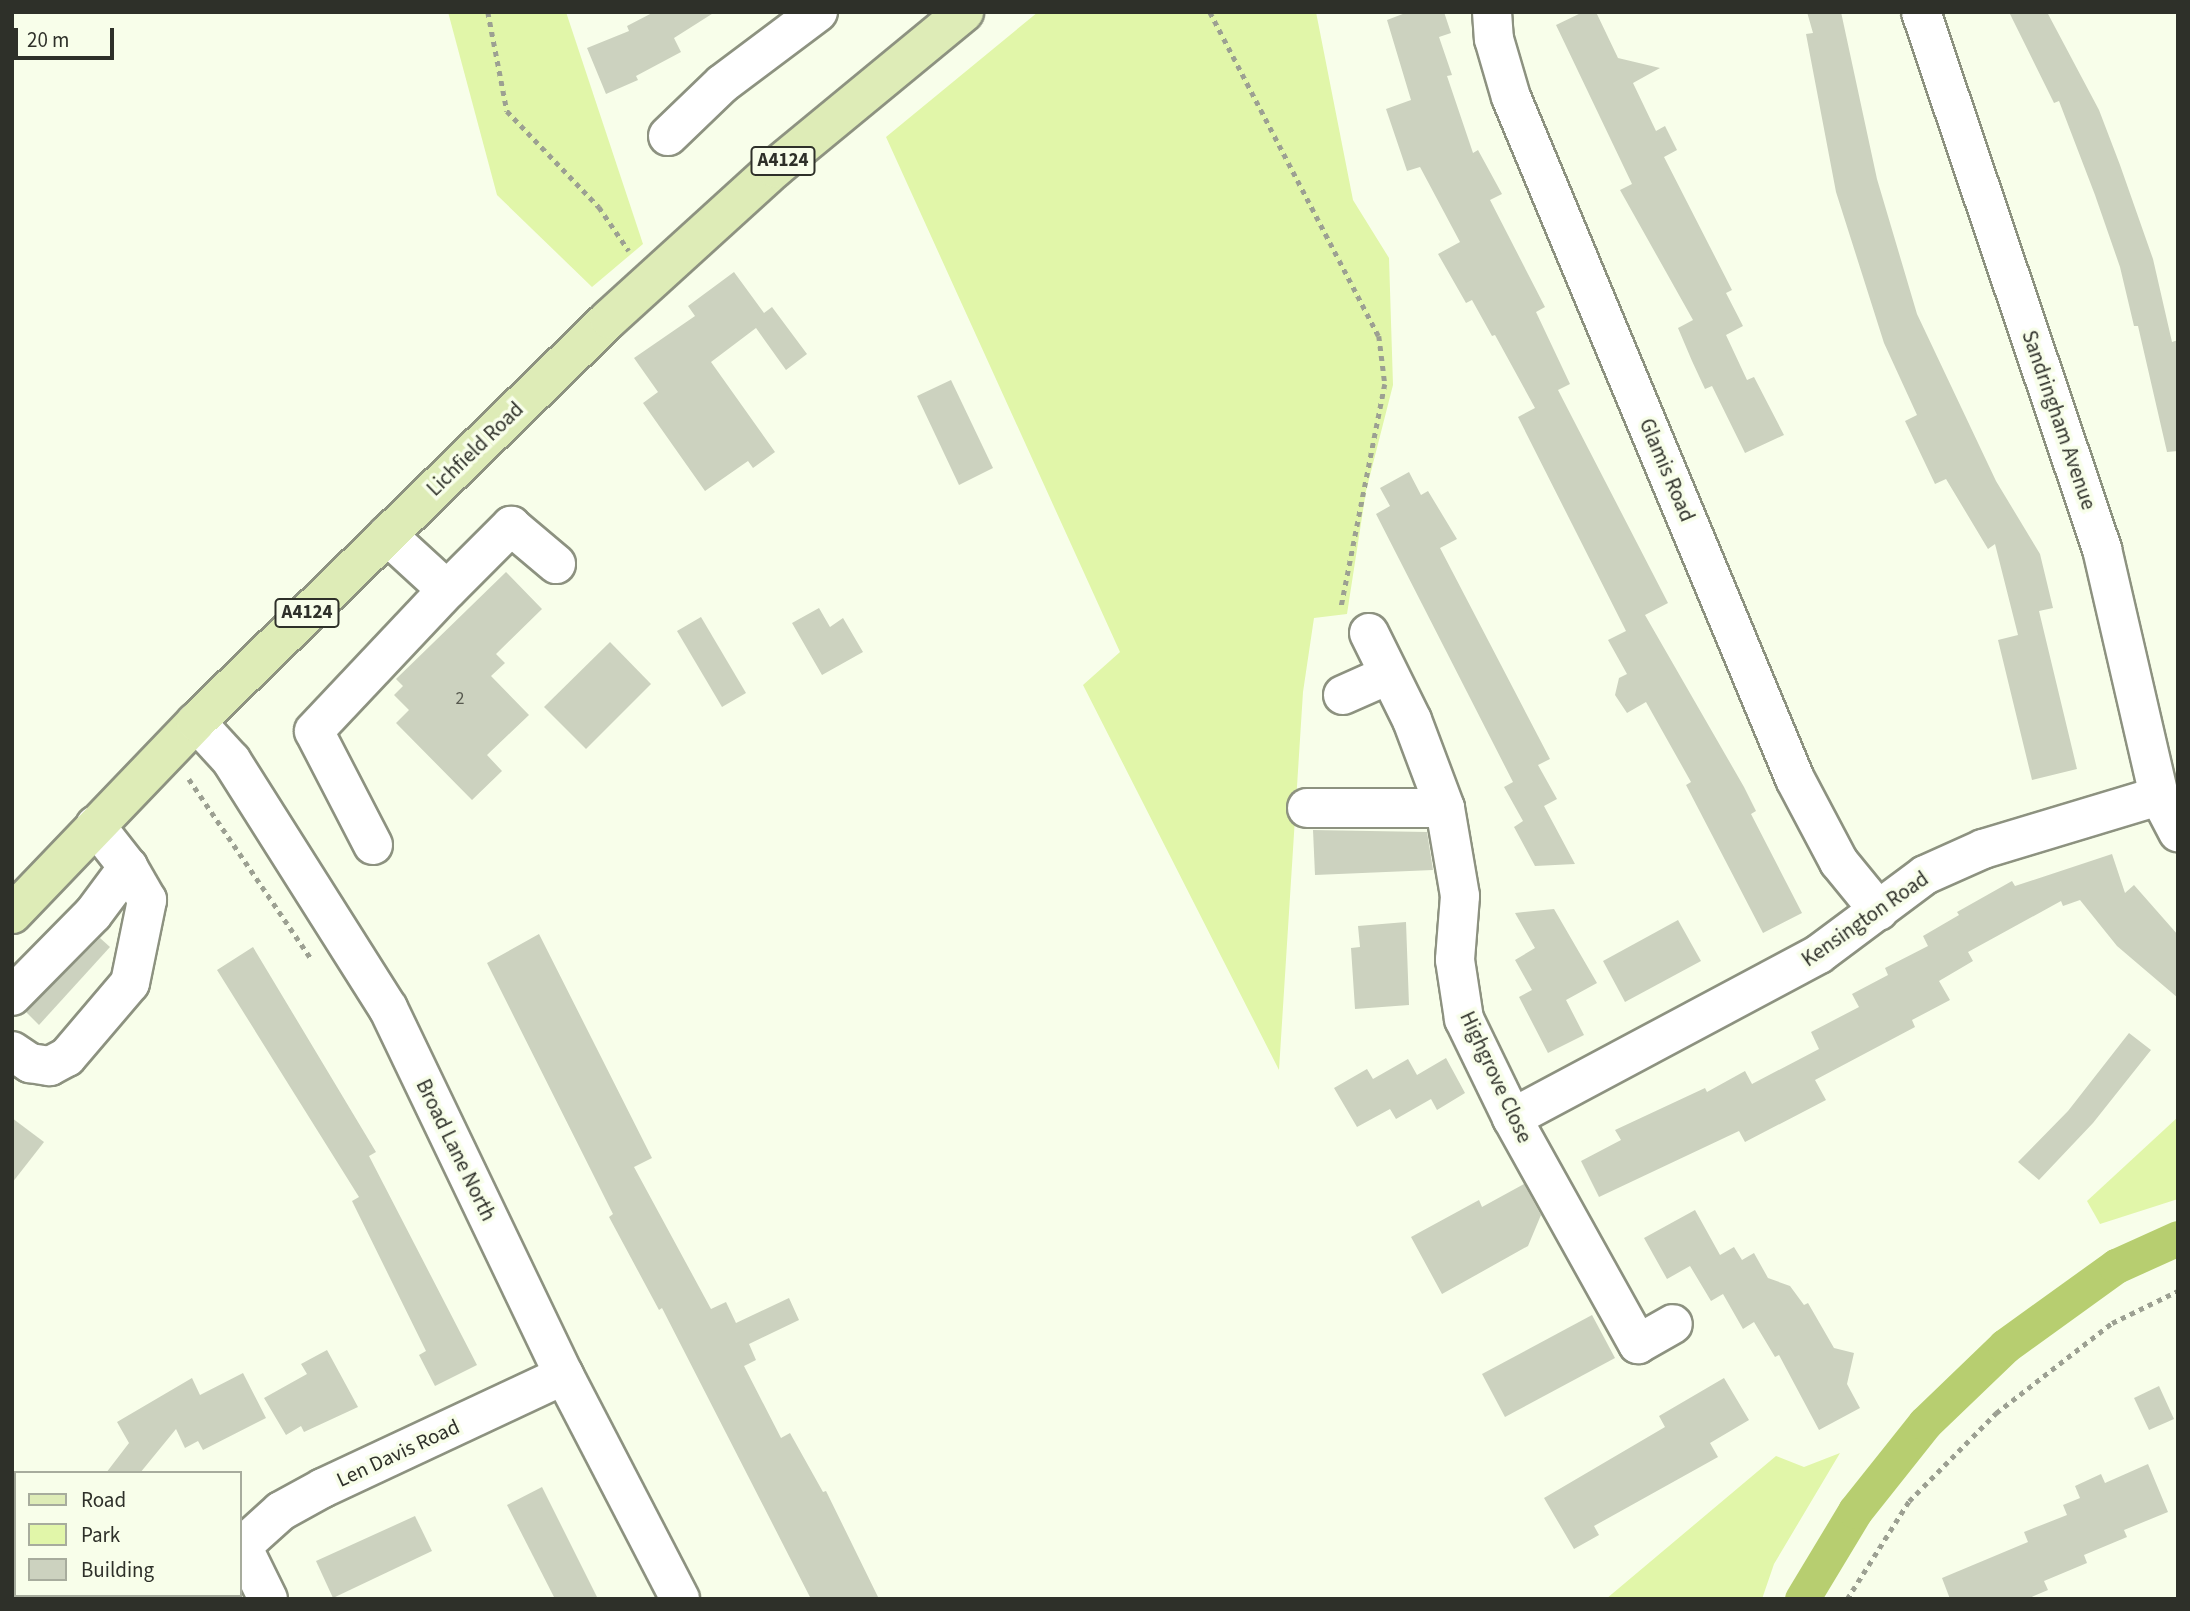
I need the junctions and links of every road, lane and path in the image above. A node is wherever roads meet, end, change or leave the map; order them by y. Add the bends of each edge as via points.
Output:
1 (488, 12) edge
2 (818, 12) edge
3 (964, 12) edge
4 (1210, 12) edge
5 (1492, 12) edge
6 (1921, 12) edge
7 (668, 135) dead end
8 (650, 281) junction
9 (387, 535) junction
10 (556, 564) dead end
11 (447, 590) junction
12 (1369, 633) joint
13 (1388, 675) junction
14 (1343, 695) dead end
15 (197, 722) junction
16 (170, 750) junction
17 (2159, 796) junction
18 (1307, 808) dead end
19 (1445, 808) junction
20 (96, 825) junction
21 (2178, 832) edge
22 (373, 845) dead end
23 (128, 867) junction
24 (1879, 911) junction
25 (12, 914) edge
26 (317, 968) dead end
27 (12, 996) edge
28 (12, 1051) edge
29 (1512, 1118) junction
30 (2178, 1291) edge
31 (1673, 1324) dead end
32 (564, 1376) junction
33 (242, 1546) edge
34 (242, 1549) edge
35 (268, 1599) edge
36 (680, 1599) edge
37 (1847, 1599) edge

1 - 8 path via 507,111 599,207
2 - 7 street via 722,84
3 - 8 main road, Lichfield Road / A4124 via 775,168
4 - 12 path via 1379,336 1385,384 1337,631
5 - 24 street, Glamis Road via 1494,39 1511,97 1795,779 1839,862
6 - 17 street, Sandringham Avenue via 2102,549
8 - 9 main road, Lichfield Road / A4124
9 - 11 street
9 - 15 main road, Lichfield Road / A4124
10 - 11 street via 511,526
11 - 22 street via 313,732
12 - 13 street, Highgrove Close
13 - 14 street
13 - 19 street, Highgrove Close via 1412,720
15 - 16 main road, Lichfield Road / A4124
15 - 32 street, Broad Lane North via 231,760 388,1008
16 - 20 main road, Lichfield Road / A4124
16 - 26 path
17 - 21 street, Sandringham Avenue
17 - 24 street, Kensington Road via 1973,853 1926,875
18 - 19 street
19 - 29 street, Highgrove Close via 1460,896 1455,960 1464,1019
20 - 23 street
20 - 25 main road, Lichfield Road / A4124
23 - 27 street via 93,914
23 - 28 street via 147,900 130,983 67,1057 50,1066 30,1063
24 - 29 street, Kensington Road via 1819,954
29 - 31 street, Highgrove Close via 1637,1344
30 - 37 path via 2112,1323 1996,1413 1909,1501
32 - 33 street, Len Davis Road via 323,1488 281,1511
32 - 36 street, Broad Lane North
34 - 35 street

